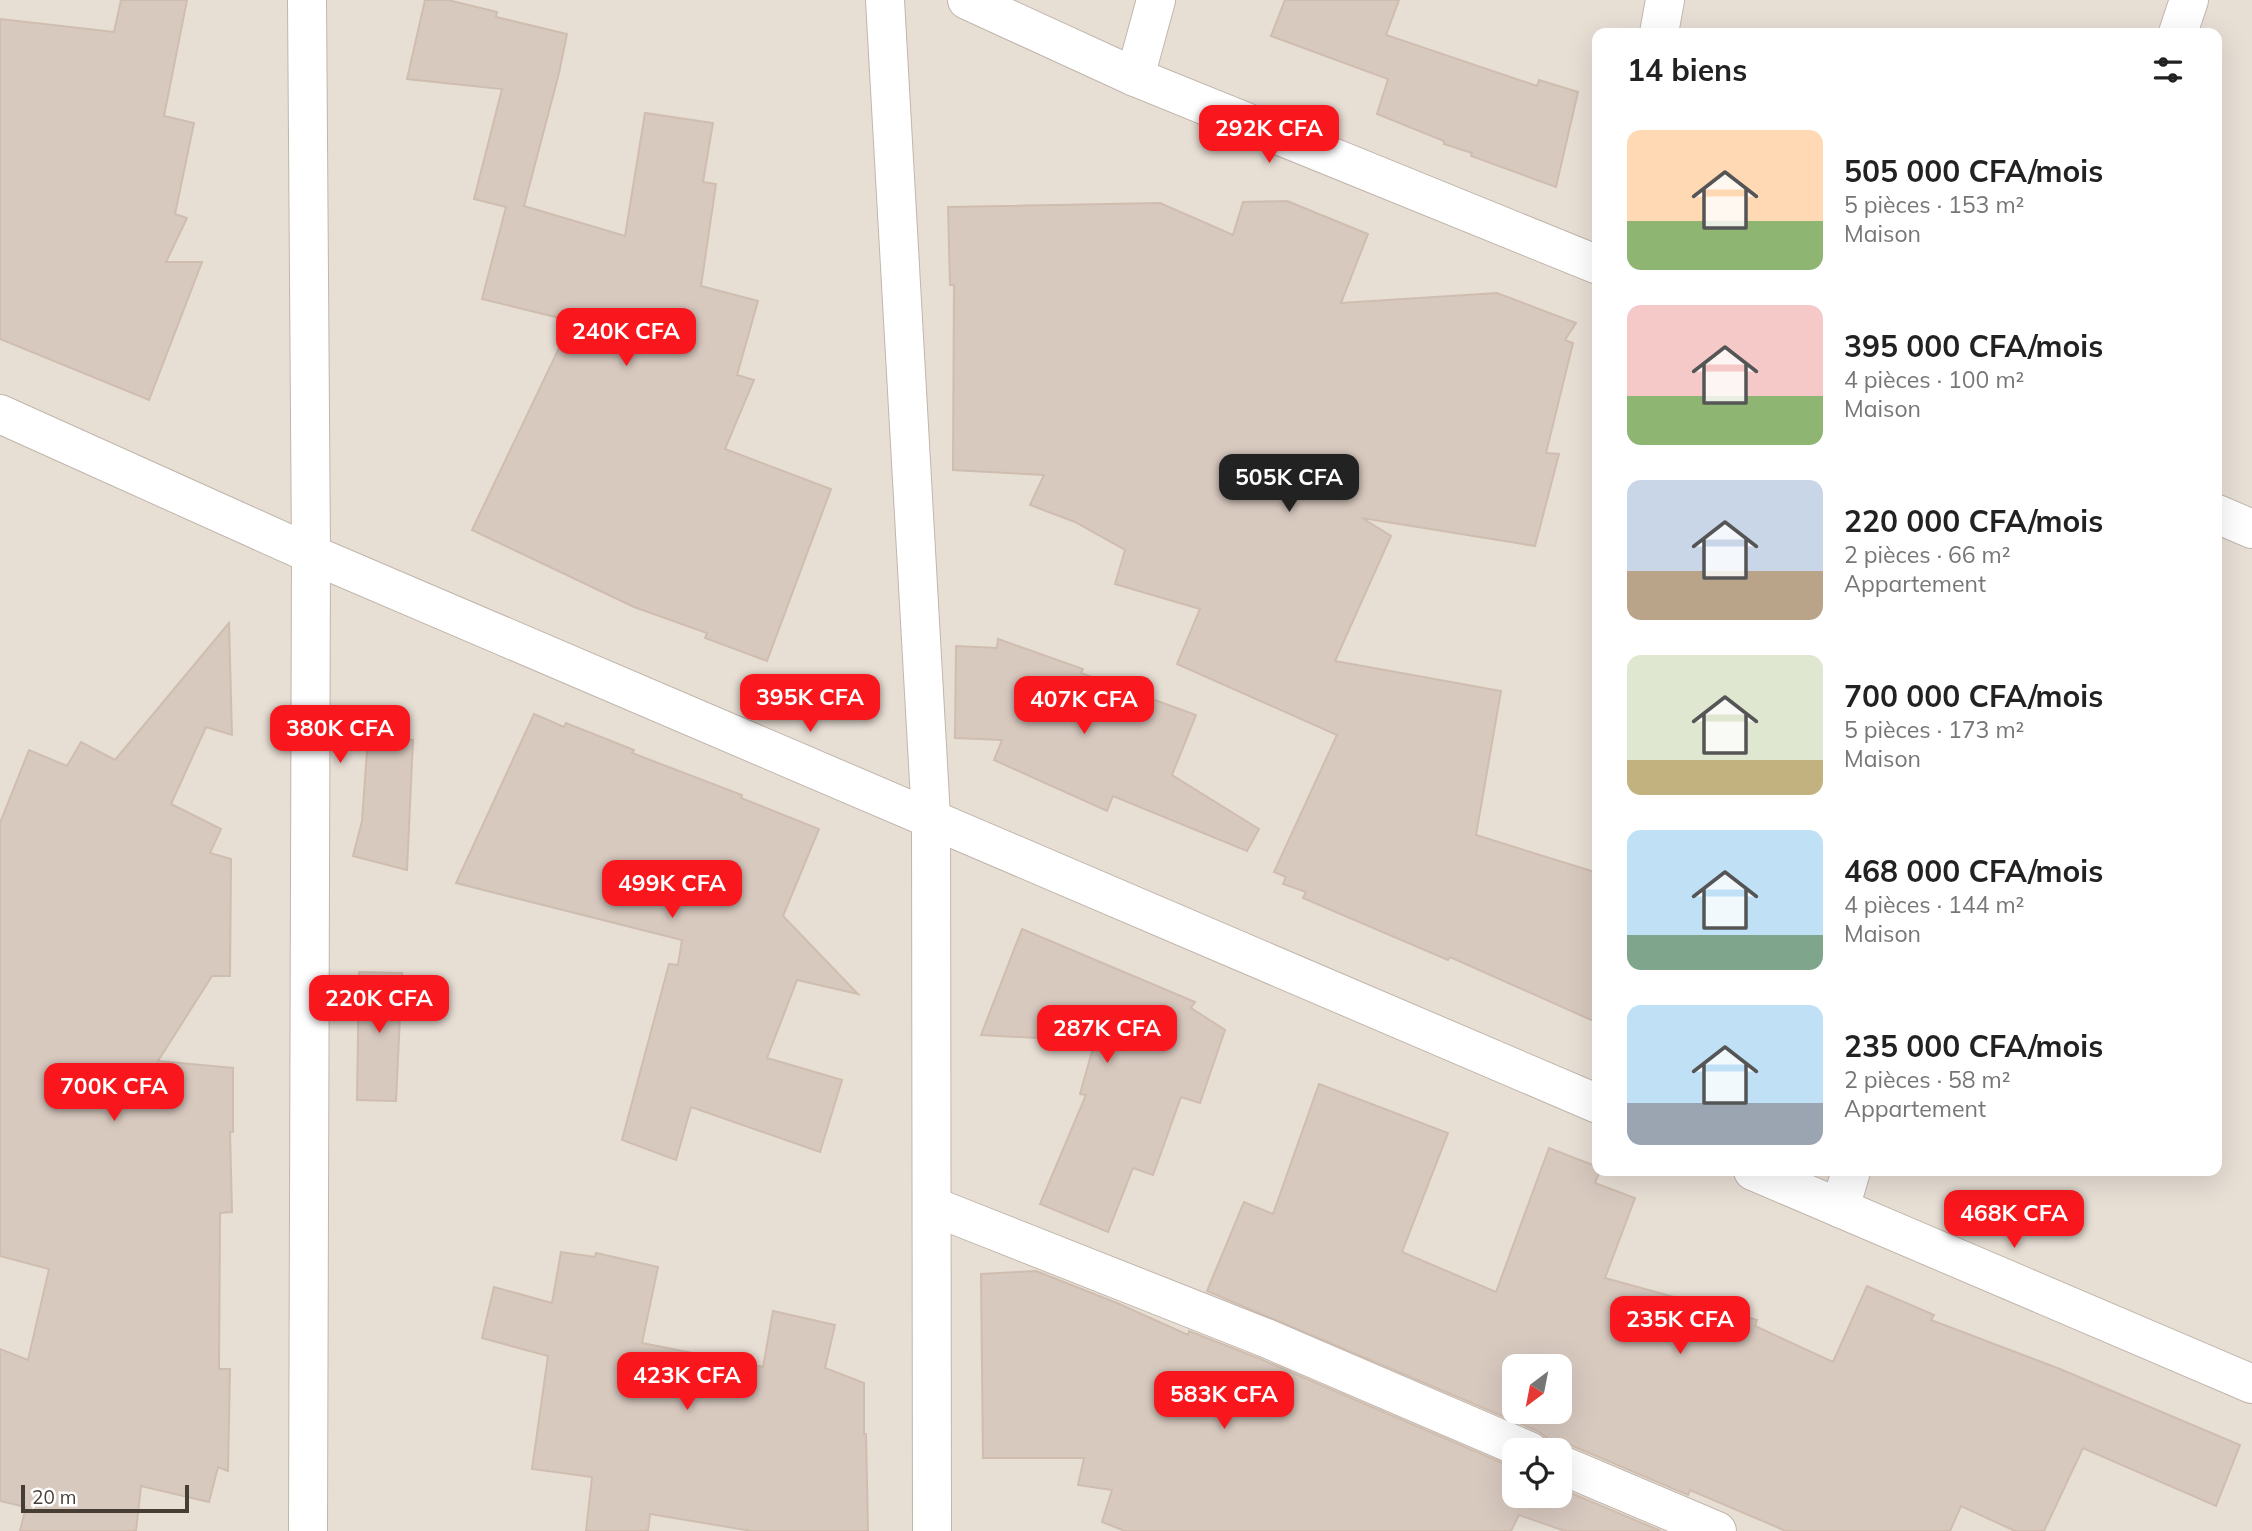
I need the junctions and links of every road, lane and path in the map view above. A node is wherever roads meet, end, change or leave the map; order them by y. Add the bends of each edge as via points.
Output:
1 (307, 0) edge
2 (885, 0) edge
3 (967, 0) edge
4 (1157, 0) edge
5 (1665, 0) edge
6 (2189, 0) edge
7 (1660, 28) edge
8 (2180, 28) edge
9 (1135, 77) junction
10 (1592, 263) edge
11 (0, 414) edge
12 (2222, 516) edge
13 (2252, 529) edge
14 (311, 554) junction
15 (931, 817) junction
16 (1592, 1101) edge
17 (1765, 1176) edge
18 (1850, 1176) edge
19 (932, 1206) junction
20 (1840, 1208) junction
21 (2252, 1384) edge
22 (1502, 1439) edge
23 (1572, 1470) edge
24 (308, 1531) edge
25 (932, 1531) edge
26 (1717, 1531) edge

1 - 14 street
2 - 15 street
3 - 9 street
4 - 9 street
5 - 7 street
6 - 8 street
9 - 10 street
11 - 14 street
12 - 13 street
14 - 15 street
14 - 24 street
15 - 16 street
15 - 19 street
17 - 20 street
18 - 20 street
19 - 22 street via 1266,1338
19 - 25 street
20 - 21 street
23 - 26 street

